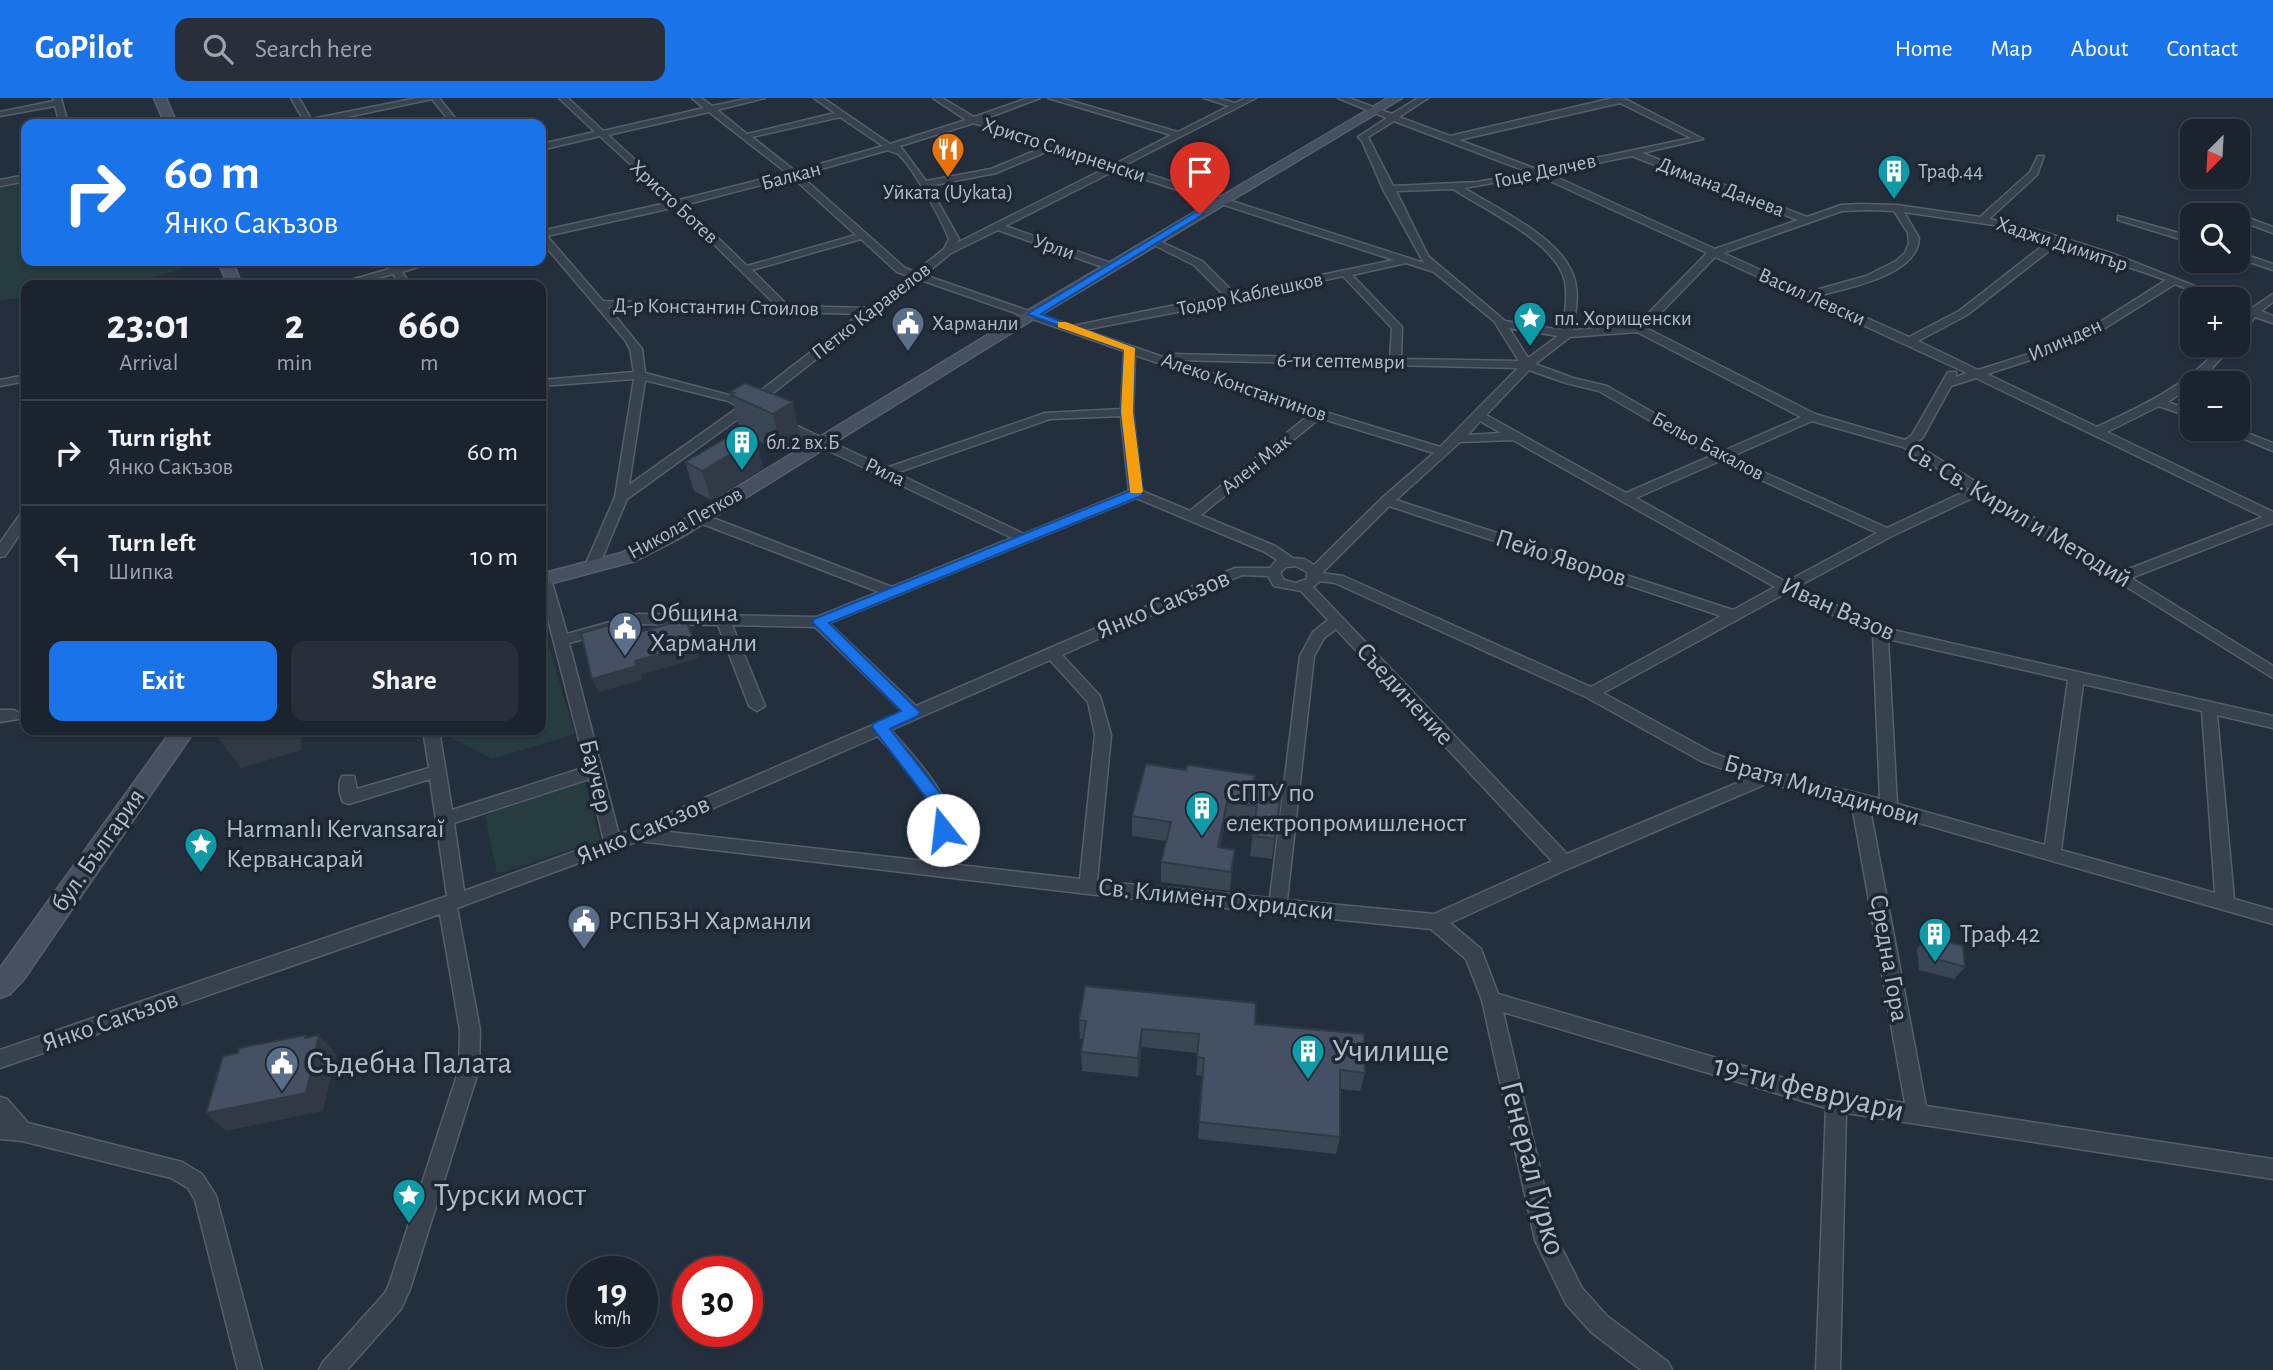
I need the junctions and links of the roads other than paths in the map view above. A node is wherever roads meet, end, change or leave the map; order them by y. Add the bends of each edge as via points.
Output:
1 (160, 98) edge
2 (295, 98) edge
3 (429, 98) edge
4 (435, 98) edge
5 (563, 98) edge
6 (696, 98) edge
7 (761, 98) edge
8 (818, 98) edge
9 (937, 98) edge
10 (1036, 98) edge
11 (1052, 98) edge
12 (1208, 98) edge
13 (1252, 98) edge
14 (1342, 98) edge
15 (1396, 98) edge
16 (1424, 98) edge
17 (1619, 99) edge
18 (57, 101) edge
19 (1236, 106) junction
20 (711, 110) junction
21 (1374, 111) junction
22 (0, 114) edge
23 (842, 114) junction
24 (1391, 117) junction
25 (62, 119) edge
26 (169, 119) edge
27 (304, 119) edge
28 (330, 119) edge
29 (452, 119) edge
30 (974, 121) junction
31 (1339, 131) junction
32 (601, 134) junction
33 (1176, 134) junction
34 (743, 137) junction
35 (1362, 137) junction
36 (1449, 139) junction
37 (546, 146) edge
38 (1053, 146) junction
39 (894, 147) junction
40 (1633, 153) junction
41 (2040, 158) dead end
42 (1113, 166) junction
43 (21, 172) edge
44 (1539, 173) junction
45 (0, 176) edge
46 (795, 176) junction
47 (21, 179) edge
48 (0, 183) edge
49 (923, 184) junction
50 (1456, 187) junction
51 (1388, 189) junction
52 (1222, 201) junction
53 (679, 205) junction
54 (1897, 208) junction
55 (2121, 218) dead end
56 (1983, 219) junction
57 (1809, 220) junction
58 (2250, 221) edge
59 (996, 226) junction
60 (2273, 230) edge
61 (546, 234) edge
62 (862, 236) junction
63 (2180, 236) edge
64 (2056, 240) junction
65 (546, 241) edge
66 (1155, 242) junction
67 (948, 251) junction
68 (1713, 253) junction
69 (1424, 258) junction
70 (2250, 259) edge
71 (1410, 260) junction
72 (389, 266) edge
73 (1111, 267) junction
74 (2273, 267) edge
75 (746, 268) junction
76 (1435, 270) junction
77 (918, 274) junction
78 (1346, 274) junction
79 (352, 280) edge
80 (2174, 280) junction
81 (2192, 287) edge
82 (1808, 295) junction
83 (2273, 297) edge
84 (1233, 298) junction
85 (602, 304) junction
86 (784, 307) junction
87 (872, 311) junction
88 (2252, 312) junction
89 (1032, 314) junction
90 (2250, 315) edge
91 (2273, 320) edge
92 (1502, 324) junction
93 (1639, 328) junction
94 (1075, 329) junction
95 (1567, 334) junction
96 (1909, 341) junction
97 (1130, 348) junction
98 (1154, 356) junction
99 (2219, 357) edge
100 (1395, 362) junction
101 (1955, 363) junction
102 (1527, 365) junction
103 (1979, 374) junction
104 (639, 375) junction
105 (21, 379) edge
106 (0, 383) edge
107 (546, 383) edge
108 (1949, 383) junction
109 (2158, 402) junction
110 (2180, 410) edge
111 (758, 412) junction
112 (1127, 412) junction
113 (1318, 414) junction
114 (1478, 415) junction
115 (1811, 417) junction
116 (2099, 432) junction
117 (1516, 436) junction
118 (2250, 438) edge
119 (1457, 439) junction
120 (824, 444) junction
121 (1907, 444) junction
122 (2273, 447) edge
123 (1443, 452) junction
124 (1720, 456) junction
125 (887, 472) junction
126 (1978, 490) junction
127 (1136, 493) junction
128 (621, 498) junction
129 (1625, 498) junction
130 (1387, 501) junction
131 (1193, 515) junction
132 (699, 518) junction
133 (2273, 518) edge
134 (21, 523) edge
135 (1886, 533) junction
136 (1024, 539) junction
137 (0, 552) edge
138 (1290, 562) junction
139 (591, 568) junction
140 (1273, 572) junction
141 (2120, 577) junction
142 (546, 579) edge
143 (1311, 579) junction
144 (1784, 587) junction
145 (891, 592) junction
146 (546, 594) edge
147 (1735, 616) junction
148 (723, 620) junction
149 (1336, 621) junction
150 (819, 622) junction
151 (1880, 632) junction
152 (560, 641) junction
153 (1051, 652) junction
154 (2273, 673) edge
155 (2076, 679) junction
156 (1591, 692) junction
157 (757, 706) dead end
158 (2209, 708) junction
159 (912, 712) junction
160 (2273, 722) edge
161 (880, 727) junction
162 (180, 735) edge
163 (432, 735) edge
164 (437, 771) junction
165 (594, 771) junction
166 (1768, 776) junction
167 (348, 780) dead end
168 (1860, 800) junction
169 (1889, 808) junction
170 (445, 819) junction
171 (636, 835) junction
172 (613, 844) junction
173 (2052, 854) junction
174 (1564, 863) junction
175 (931, 867) junction
176 (1088, 887) junction
177 (452, 903) junction
178 (2225, 903) junction
179 (1278, 905) junction
180 (2273, 917) edge
181 (1436, 922) junction
182 (7, 979) edge
183 (1491, 1000) junction
184 (0, 1001) edge
185 (0, 1059) edge
186 (1836, 1102) junction
187 (0, 1106) edge
188 (1917, 1115) junction
189 (0, 1129) edge
190 (22, 1130) junction
191 (2273, 1169) edge
192 (250, 1370) edge
193 (331, 1370) edge
194 (1660, 1370) edge
195 (1828, 1370) edge

1 - 26 street
2 - 27 street
3 - 28 street
4 - 29 street
5 - 32 street, Христо Ботев
6 - 20 street, Алеко Константинов
7 - 20 street
8 - 23 street
9 - 30 street, Христо Смирненски
10 - 30 street, Балкан
11 - 33 street
12 - 19 street
13 - 19 street, Петко Каравелов
14 - 21 street, Васил Левски
15 - 21 street, Никола Петков
16 - 24 street
17 - 36 street
17 - 40 street, Гоце Делчев via 1699,139
18 - 22 street
18 - 25 street
19 - 33 street, Петко Каравелов
20 - 32 street
20 - 34 street, Алеко Константинов
21 - 24 street, Васил Левски
21 - 31 street, Никола Петков
23 - 34 street
23 - 39 street
24 - 35 street
24 - 36 street, Васил Левски
30 - 38 street, Христо Смирненски
30 - 39 street, Балкан
31 - 35 street
31 - 52 street, Никола Петков
32 - 37 street
32 - 53 street, Христо Ботев
33 - 42 street, Петко Каравелов
34 - 46 street, Алеко Константинов
35 - 51 street
36 - 44 street, Васил Левски
38 - 42 street, Христо Смирненски
38 - 49 street via 993,171
39 - 46 street, Балкан
39 - 49 street
40 - 44 street, Гоце Делчев
40 - 57 street, Димана Данева
41 - 56 street via 2034,173
42 - 52 street, Христо Смирненски
42 - 59 street, Петко Каравелов
43 - 45 street
44 - 50 street, Гоце Делчев
44 - 68 street, Васил Левски
46 - 53 street, Балкан
46 - 62 street, Алеко Константинов
47 - 48 street
49 - 67 street via 954,239
50 - 51 street, Гоце Делчев
50 - 95 street via 1541,240 1561,261 1573,294
51 - 69 street
52 - 66 street, Никола Петков
52 - 71 street, Христо Смирненски
53 - 61 street, Балкан
53 - 75 street, Христо Ботев
54 - 56 street, Хаджи Димитър
54 - 57 street, Хаджи Димитър via 1855,206
54 - 82 street via 1914,243 1905,259 1877,276
55 - 63 street
56 - 64 street, Хаджи Димитър
57 - 68 street, Хаджи Димитър
58 - 60 street
59 - 67 street, Петко Каравелов
59 - 73 street, Урли
62 - 75 street
62 - 77 street, Алеко Константинов via 901,270
64 - 80 street, Хаджи Димитър
64 - 96 street via 1963,313
65 - 85 street
66 - 73 street, Никола Петков
66 - 84 street via 1198,263
67 - 77 street, Петко Каравелов
68 - 82 street, Васил Левски
68 - 93 street
69 - 71 street, Тодор Каблешков
69 - 76 street
70 - 74 street
71 - 76 street, Христо Смирненски
71 - 78 street, Тодор Каблешков
72 - 79 street
73 - 89 street, Никола Петков
75 - 86 street, Христо Ботев
76 - 92 street
77 - 87 street, Петко Каравелов
77 - 89 street, Алеко Константинов
78 - 84 street, Тодор Каблешков
78 - 100 street via 1397,327
80 - 81 street, Хаджи Димитър
80 - 103 street, Илинден via 2093,331
82 - 96 street, Васил Левски
83 - 88 street
84 - 94 street, Тодор Каблешков
85 - 86 street, Д-р Константин Стоилов
85 - 104 street via 636,349
86 - 87 street, Д-р Константин Стоилов
87 - 111 street, Петко Каравелов
88 - 90 street
88 - 91 street
89 - 94 street, Алеко Константинов
89 - 120 street, Никола Петков
92 - 95 street
92 - 102 street
93 - 95 street
93 - 115 street, Св. Св. Кирил и Методий
94 - 97 street, Алеко Константинов
95 - 102 street
96 - 101 street, Васил Левски
97 - 98 street, Алеко Константинов
97 - 112 street
98 - 100 street, 6-ти септември
98 - 113 street, Алеко Константинов
99 - 109 street via 2194,382
100 - 102 street, 6-ти септември
101 - 103 street, Васил Левски
101 - 108 street
102 - 114 street
102 - 124 street, Бельо Бакалов via 1603,388
103 - 108 street, Илинден
103 - 116 street, Васил Левски
104 - 107 street, Рила
104 - 111 street, Рила via 732,399
104 - 128 street
105 - 106 street
108 - 121 street via 1917,437
109 - 110 street
109 - 116 street
111 - 120 street, Рила
111 - 128 street, Петко Каравелов
112 - 125 street via 1049,416
112 - 127 street
113 - 123 street, Алеко Константинов
113 - 131 street, Ален Мак
114 - 117 street, Иван Вазов
114 - 119 street
115 - 121 street, Св. Св. Кирил и Методий
115 - 124 street
116 - 133 street, Васил Левски
117 - 119 street
117 - 129 street, Иван Вазов
118 - 122 street
119 - 123 street
120 - 125 street, Рила
120 - 132 street, Никола Петков
121 - 126 street, Св. Св. Кирил и Методий
123 - 130 street
124 - 129 street
124 - 135 street, Бельо Бакалов
125 - 136 street, Рила
126 - 135 street
126 - 141 street, Св. Св. Кирил и Методий
127 - 131 street
127 - 136 street
128 - 139 street
129 - 144 street, Иван Вазов
130 - 143 street
130 - 147 street, Пейо Яворов
131 - 138 street
132 - 139 street, Никола Петков via 628,557
132 - 145 street
133 - 141 street
134 - 137 street
135 - 144 street
136 - 145 street
138 - 140 street
138 - 143 street via 1307,565
139 - 142 street, Никола Петков
140 - 143 street via 1287,587
140 - 153 street, Янко Сакъзов via 1240,571
141 - 154 street, Св. Св. Кирил и Методий
143 - 149 street, Съединение
143 - 156 street, Братя Миладинови via 1338,579
144 - 147 street
144 - 151 street, Иван Вазов
145 - 150 street
146 - 152 street, Баучер
147 - 156 street
148 - 150 street
148 - 152 street via 638,619
148 - 157 street
149 - 174 street, Съединение
149 - 179 street via 1318,635 1307,656
150 - 159 street
151 - 155 street, Иван Вазов
151 - 169 street
152 - 165 street, Баучер
153 - 159 street, Янко Сакъзов
153 - 176 street via 1095,700 1103,735
155 - 158 street, Иван Вазов
155 - 173 street
156 - 166 street, Братя Миладинови via 1707,757
158 - 160 street, Иван Вазов
158 - 178 street
159 - 161 street, Янко Сакъзов
161 - 171 street, Янко Сакъзов
161 - 175 street via 934,797 941,814 943,830
162 - 182 street, бул. България
163 - 164 street
164 - 167 street via 349,798
164 - 170 street
165 - 170 street
165 - 172 street, Баучер
166 - 168 street, Братя Миладинови
166 - 174 street
168 - 169 street, Братя Миладинови
168 - 188 street, Средна Гора
169 - 173 street, Братя Миладинови
170 - 177 street
171 - 172 street, Янко Сакъзов
171 - 175 street, Св. Климент Охридски
172 - 177 street, Янко Сакъзов
173 - 178 street, Братя Миладинови
174 - 181 street
175 - 176 street, Св. Климент Охридски
176 - 179 street, Св. Климент Охридски
177 - 185 street, Янко Сакъзов
177 - 193 street via 470,1030 470,1069 399,1289
178 - 180 street, Братя Миладинови
179 - 181 street, Св. Климент Охридски
181 - 183 street via 1474,954
182 - 184 street, бул. България
183 - 186 street, 19-ти февруари
183 - 194 street, Генерал Гурко via 1546,1240 1574,1296 1599,1324
186 - 188 street, 19-ти февруари
186 - 195 street
187 - 190 street
188 - 191 street, 19-ти февруари
189 - 190 street
190 - 192 street via 175,1169 195,1181 205,1196

